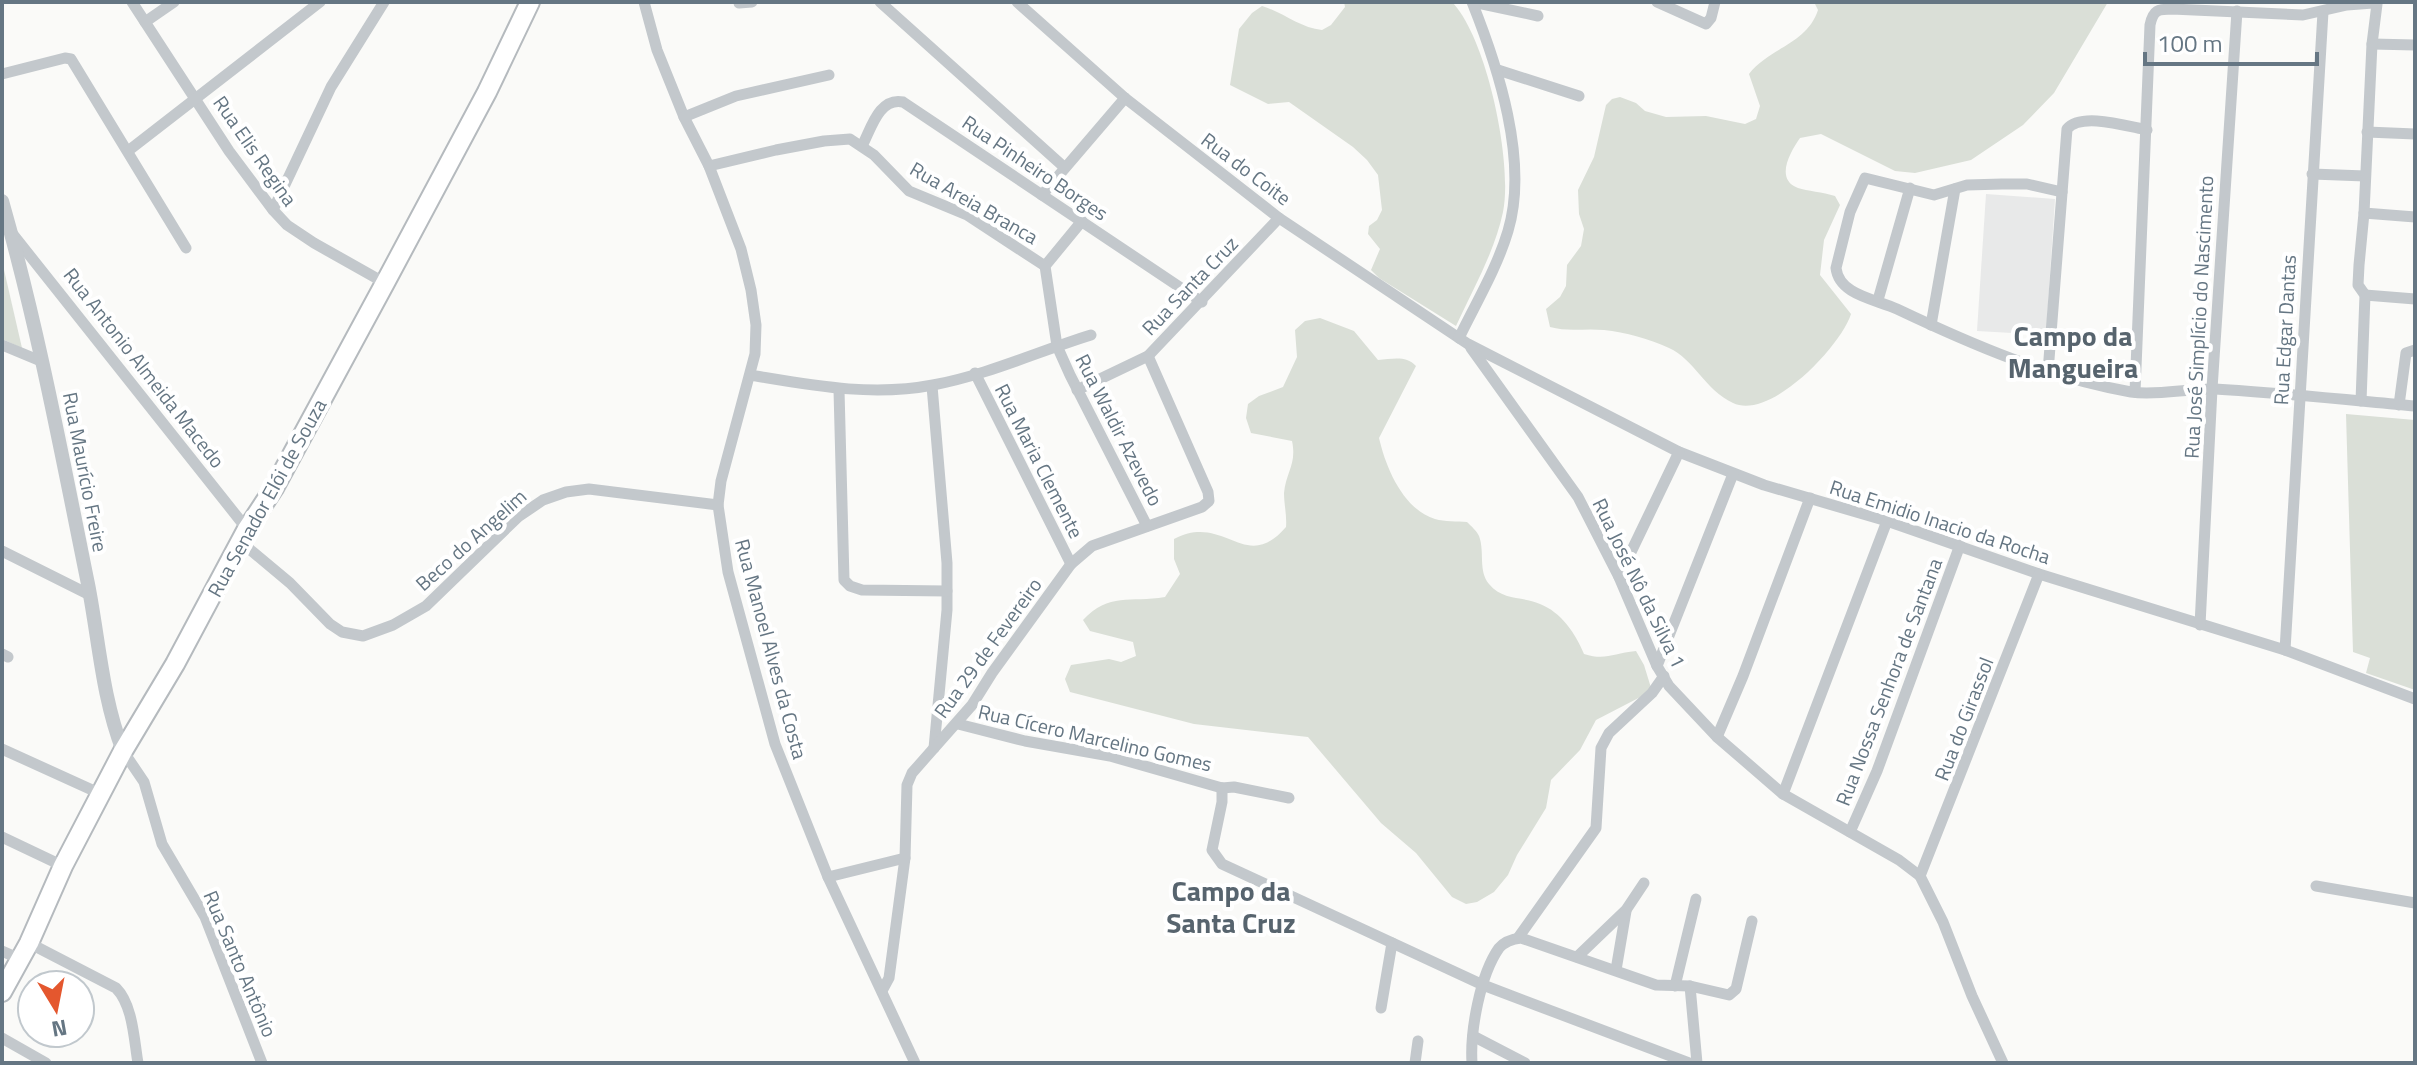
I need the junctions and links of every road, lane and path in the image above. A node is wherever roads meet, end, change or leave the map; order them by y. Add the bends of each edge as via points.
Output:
1 (132, 2) edge
2 (174, 2) edge
3 (320, 2) edge
4 (384, 2) edge
5 (530, 2) edge
6 (644, 2) edge
7 (752, 2) edge
8 (880, 2) edge
9 (1017, 2) edge
10 (1472, 2) edge
11 (1657, 2) edge
12 (1715, 2) edge
13 (739, 3) edge
14 (2376, 3) edge
15 (2346, 4) edge
16 (1677, 6) edge
17 (2237, 11) junction
18 (2323, 12) junction
19 (1538, 16) dead end
20 (145, 22) junction
21 (2372, 44) junction
22 (2415, 45) edge
23 (1498, 70) junction
24 (2, 74) edge
25 (829, 75) dead end
26 (1579, 96) dead end
27 (196, 97) junction
28 (1125, 98) junction
29 (684, 117) junction
30 (2147, 130) junction
31 (2367, 132) junction
32 (2415, 134) edge
33 (862, 146) junction
34 (128, 151) junction
35 (709, 166) junction
36 (1064, 167) junction
37 (2312, 174) junction
38 (2365, 176) junction
39 (1910, 188) junction
40 (1955, 189) junction
41 (2062, 192) junction
42 (1042, 195) junction
43 (2, 201) edge
44 (273, 210) junction
45 (2364, 213) junction
46 (2415, 217) edge
47 (1279, 218) junction
48 (1082, 221) junction
49 (11, 231) junction
50 (186, 248) dead end
51 (1045, 266) junction
52 (385, 283) junction
53 (2365, 295) junction
54 (2415, 299) edge
55 (1878, 300) junction
56 (1202, 302) junction
57 (1931, 325) junction
58 (1091, 335) dead end
59 (1463, 341) junction
60 (2, 345) edge
61 (1057, 346) junction
62 (2415, 350) edge
63 (1148, 356) junction
64 (43, 362) junction
65 (2048, 372) junction
66 (975, 373) junction
67 (750, 375) junction
68 (932, 386) junction
69 (2212, 389) junction
70 (839, 390) junction
71 (1077, 390) junction
72 (2135, 392) junction
73 (2300, 396) junction
74 (2361, 401) junction
75 (2399, 405) junction
76 (2415, 406) edge
77 (1679, 452) junction
78 (1733, 474) junction
79 (1810, 498) junction
80 (718, 505) junction
81 (1887, 521) junction
82 (1147, 526) junction
83 (244, 535) junction
84 (1960, 545) junction
85 (2, 551) edge
86 (1071, 564) junction
87 (2039, 574) junction
88 (1619, 577) junction
89 (947, 591) junction
90 (90, 595) junction
91 (2200, 625) junction
92 (2285, 650) junction
93 (1660, 671) junction
94 (2415, 699) edge
95 (958, 724) junction
96 (1717, 737) junction
97 (934, 748) junction
98 (2, 749) edge
99 (123, 751) junction
100 (1222, 788) junction
101 (101, 794) junction
102 (1783, 794) junction
103 (1289, 798) dead end
104 (1850, 832) junction
105 (2, 837) edge
106 (905, 858) junction
107 (63, 866) junction
108 (1920, 876) junction
109 (828, 877) junction
110 (1644, 883) dead end
111 (2316, 886) dead end
112 (1696, 899) dead end
113 (2415, 903) edge
114 (1626, 910) junction
115 (1752, 921) dead end
116 (1518, 938) junction
117 (1392, 943) junction
118 (2, 951) edge
119 (24, 951) junction
120 (1577, 957) junction
121 (1616, 970) junction
122 (1483, 985) junction
123 (1675, 986) junction
124 (1690, 986) junction
125 (882, 991) junction
126 (2, 992) edge
127 (1381, 1008) dead end
128 (1473, 1036) junction
129 (2, 1038) edge
130 (1418, 1041) dead end
131 (46, 1063) edge
132 (138, 1063) edge
133 (262, 1063) edge
134 (915, 1063) edge
135 (1415, 1063) edge
136 (1472, 1063) edge
137 (1525, 1063) edge
138 (1689, 1063) edge
139 (1697, 1063) edge
140 (2003, 1063) edge

1 - 20 street, Rua Elis Regina
2 - 20 street
3 - 27 street
4 - 44 street via 331,87
5 - 52 main road, Rua Senador Elói de Souza
6 - 29 street, Rua Manoel Alves da Costa
7 - 13 street
8 - 36 street
9 - 28 street, Rua do Coite
10 - 19 street
10 - 23 street
11 - 16 street
12 - 16 street via 1706,24
14 - 15 street
14 - 21 street
15 - 18 street
17 - 18 street
17 - 30 street via 2155,11 2150,25
17 - 69 street, Rua José Simplício do Nascimento
18 - 37 street, Rua Edgar Dantas
20 - 27 street, Rua Elis Regina
21 - 22 street
21 - 31 street
23 - 26 street
23 - 59 street via 1511,138 1513,205 1501,251
24 - 34 street via 67,57
25 - 29 street via 736,96
27 - 34 street
27 - 44 street, Rua Elis Regina
28 - 36 street
28 - 47 street, Rua do Coite
29 - 35 street, Rua Manoel Alves da Costa
30 - 41 street via 2083,119 2072,123 2065,135
30 - 72 street
31 - 32 street
31 - 38 street
33 - 35 street via 850,139 824,141
33 - 42 street, Rua Pinheiro Borges via 885,105 903,102
33 - 51 street, Rua Areia Branca via 909,191 967,215
34 - 50 street
35 - 67 street, Rua Manoel Alves da Costa via 751,290 756,325
36 - 42 street
37 - 38 street
37 - 73 street, Rua Edgar Dantas
38 - 45 street
39 - 40 street via 1934,195
39 - 55 street
39 - 55 street via 1865,178 1850,212 1837,277 1848,290
40 - 41 street via 2027,184
40 - 57 street
41 - 65 street
42 - 48 street, Rua Pinheiro Borges
43 - 49 street, Rua Maurício Freire
44 - 52 street, Rua Elis Regina via 287,225
45 - 46 street
45 - 53 street via 2358,285
47 - 56 street, Rua Santa Cruz
47 - 59 street, Rua do Coite
48 - 51 street
48 - 56 street, Rua Pinheiro Borges
49 - 64 street, Rua Maurício Freire
49 - 83 street, Rua Antonio Almeida Macedo
51 - 61 street, Rua Waldir Azevedo
52 - 83 main road, Rua Senador Elói de Souza
53 - 54 street
53 - 74 street
55 - 57 street
56 - 63 street, Rua Santa Cruz
57 - 65 street
58 - 61 street
59 - 77 street, Rua Emidio Inacio da Rocha
59 - 88 street, Rua José Nô da Silva 1 via 1578,497
60 - 64 street
61 - 66 street
61 - 71 street, Rua Waldir Azevedo
62 - 75 street via 2406,353
63 - 71 street, Rua Santa Cruz
63 - 82 street, Rua 29 de Fevereiro via 1209,501
64 - 90 street, Rua Maurício Freire
65 - 72 street
66 - 68 street
66 - 86 street, Rua Maria Clemente
67 - 70 street
67 - 80 street, Rua Manoel Alves da Costa
68 - 70 street
68 - 89 street
69 - 72 street
69 - 73 street
69 - 91 street, Rua José Simplício do Nascimento
70 - 89 street via 844,580 862,590
71 - 82 street, Rua Waldir Azevedo
73 - 74 street
73 - 92 street, Rua Edgar Dantas
74 - 75 street
75 - 76 street
77 - 78 street, Rua Emidio Inacio da Rocha
77 - 88 street
78 - 79 street, Rua Emidio Inacio da Rocha
78 - 93 street
79 - 81 street, Rua Emidio Inacio da Rocha
79 - 96 street
80 - 83 street, Beco do Angelim via 589,489 543,500 518,517 426,606 363,636 330,624
80 - 109 street, Rua Manoel Alves da Costa via 728,572 775,744
81 - 84 street, Rua Emidio Inacio da Rocha
81 - 102 street
82 - 86 street, Rua 29 de Fevereiro via 1092,546
83 - 99 main road, Rua Senador Elói de Souza
84 - 87 street, Rua Emidio Inacio da Rocha
84 - 104 street, Rua Nossa Senhora de Santana
85 - 90 street
86 - 95 street, Rua 29 de Fevereiro
87 - 91 street, Rua Emidio Inacio da Rocha
87 - 108 street, Rua do Girassol
88 - 93 street, Rua José Nô da Silva 1
89 - 97 street
90 - 99 street, Rua Maurício Freire via 110,718
91 - 92 street, Rua Emidio Inacio da Rocha
92 - 94 street, Rua Emidio Inacio da Rocha
93 - 96 street, Rua José Nô da Silva 1
93 - 116 street via 1652,693 1609,733 1601,748 1596,828
95 - 97 street, Rua 29 de Fevereiro
95 - 100 street, Rua Cícero Marcelino Gomes via 1110,756
96 - 102 street, Rua José Nô da Silva 1
97 - 106 street, Rua 29 de Fevereiro via 907,785
98 - 101 street
99 - 101 main road, Rua Senador Elói de Souza
99 - 133 street, Rua Santo Antônio via 144,782 162,844 205,917
100 - 103 street, Rua Cícero Marcelino Gomes
100 - 117 street via 1212,844 1216,859 1240,875
101 - 107 main road, Rua Senador Elói de Souza
102 - 104 street, Rua José Nô da Silva 1
104 - 108 street, Rua José Nô da Silva 1
105 - 107 street
106 - 109 street
106 - 125 street, Rua 29 de Fevereiro via 889,978
107 - 119 main road, Rua Senador Elói de Souza
108 - 140 street, Rua José Nô da Silva 1
109 - 125 street, Rua Manoel Alves da Costa
110 - 114 street
111 - 113 street
112 - 123 street
114 - 120 street
114 - 121 street
115 - 124 street via 1734,993
116 - 120 street
116 - 122 street via 1500,946
117 - 122 street
117 - 127 street
118 - 119 street
119 - 126 main road, Rua Senador Elói de Souza
119 - 132 street via 116,988 127,1009
120 - 121 street
121 - 123 street via 1656,985
122 - 128 street
122 - 138 street
123 - 124 street
124 - 139 street
125 - 134 street, Rua Manoel Alves da Costa
128 - 136 street
128 - 137 street
129 - 131 street
130 - 135 street

